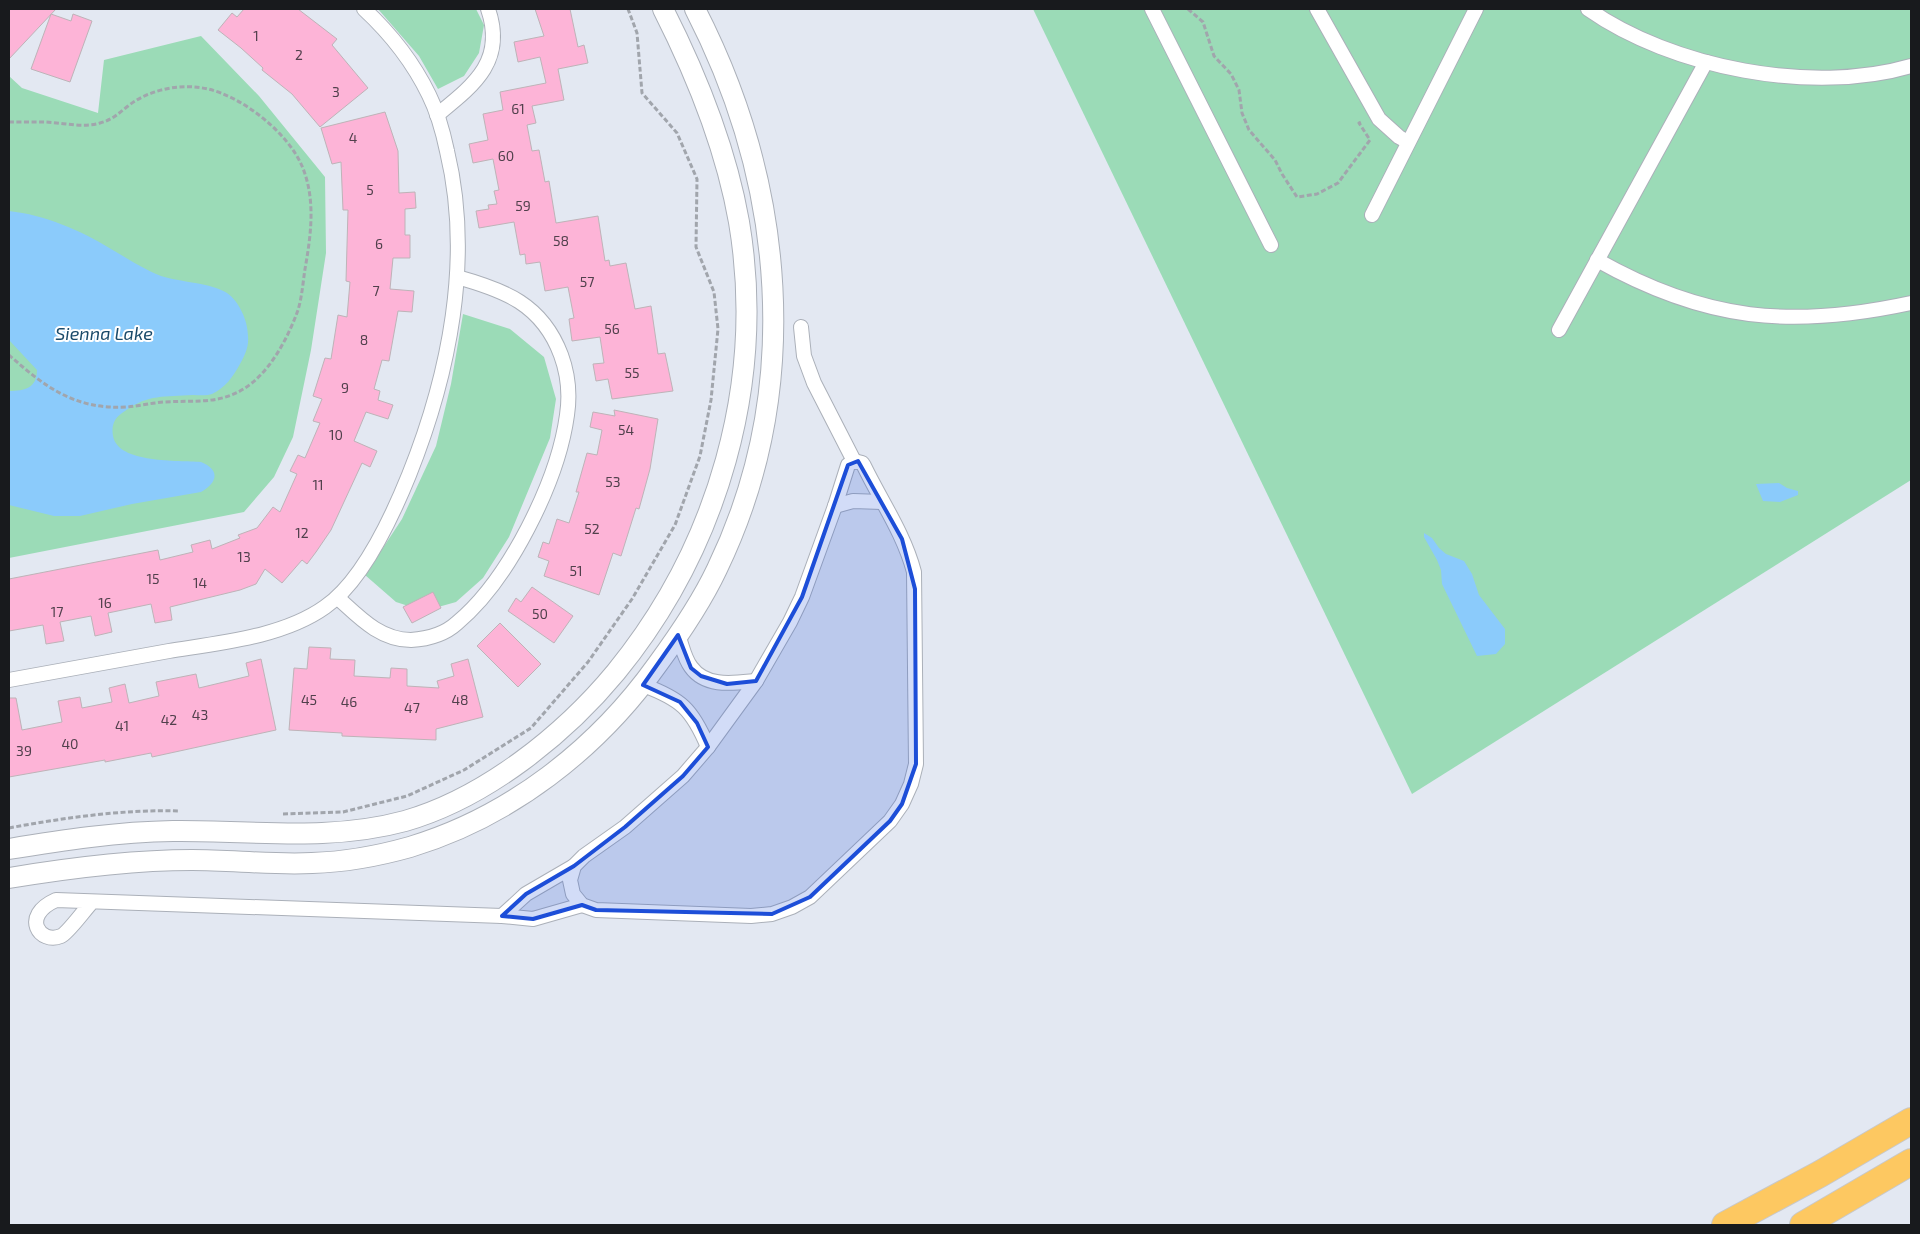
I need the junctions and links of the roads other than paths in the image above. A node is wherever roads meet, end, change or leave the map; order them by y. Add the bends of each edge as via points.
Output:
1 (364, 9) edge
2 (488, 9) edge
3 (664, 9) edge
4 (696, 9) edge
5 (1152, 9) edge
6 (1316, 9) edge
7 (1476, 9) edge
8 (1588, 9) edge
9 (1706, 62) junction
10 (1911, 66) edge
11 (437, 115) junction
12 (1408, 142) junction
13 (1372, 215) dead end
14 (1271, 246) dead end
15 (1597, 260) junction
16 (456, 277) junction
17 (1911, 303) edge
18 (800, 327) dead end
19 (1559, 330) dead end
20 (854, 461) junction
21 (882, 502) junction
22 (835, 506) junction
23 (338, 598) junction
24 (678, 635) junction
25 (9, 680) edge
26 (756, 681) junction
27 (643, 685) junction
28 (708, 747) junction
29 (9, 849) edge
30 (574, 866) junction
31 (9, 878) edge
32 (92, 902) dead end
33 (582, 905) junction
34 (502, 916) junction
35 (1911, 1121) edge
36 (1911, 1162) edge
37 (1725, 1225) edge
38 (1803, 1225) edge

1 - 11 street via 410,62
2 - 11 street via 494,40 490,58 470,88
3 - 29 street via 712,122 739,221 746,306 745,349 733,434 708,516 671,593 625,661 574,719 520,762 480,788 408,820 370,829 293,835 134,832
4 - 24 street via 738,110 759,182 771,255 773,329 768,403 749,488 717,569
5 - 14 street
6 - 12 street via 1376,114 1388,128
7 - 12 street
8 - 9 street via 1620,28
9 - 10 street via 1814,79 1857,77
9 - 15 street
11 - 16 street via 450,160 454,191 458,230
12 - 13 street
15 - 17 street via 1652,289 1681,300 1736,313 1822,317
15 - 19 street
16 - 23 street via 444,364 419,449 382,534
16 - 23 street via 510,295 541,320 552,337 561,354 568,394 564,433 556,460 534,514 508,561 457,624 443,633 411,640 394,638 365,622
18 - 20 street via 804,356 814,383
20 - 21 street via 862,463
20 - 22 street via 848,465
21 - 22 street via 853,501
21 - 33 street via 910,555 915,589 916,764 911,784 890,821 810,897 772,914 596,910
22 - 26 street via 802,597
23 - 25 street via 309,617 261,634
24 - 26 street via 691,668 701,676 726,684
24 - 27 street
26 - 28 street
27 - 28 street via 680,702 697,723
27 - 31 street via 581,750 530,790 474,822 413,846 346,861 145,862
28 - 30 street via 654,803
30 - 33 street via 570,880 573,894
30 - 34 street via 526,894
32 - 34 street
33 - 34 street via 533,919
35 - 37 highway
36 - 38 highway

